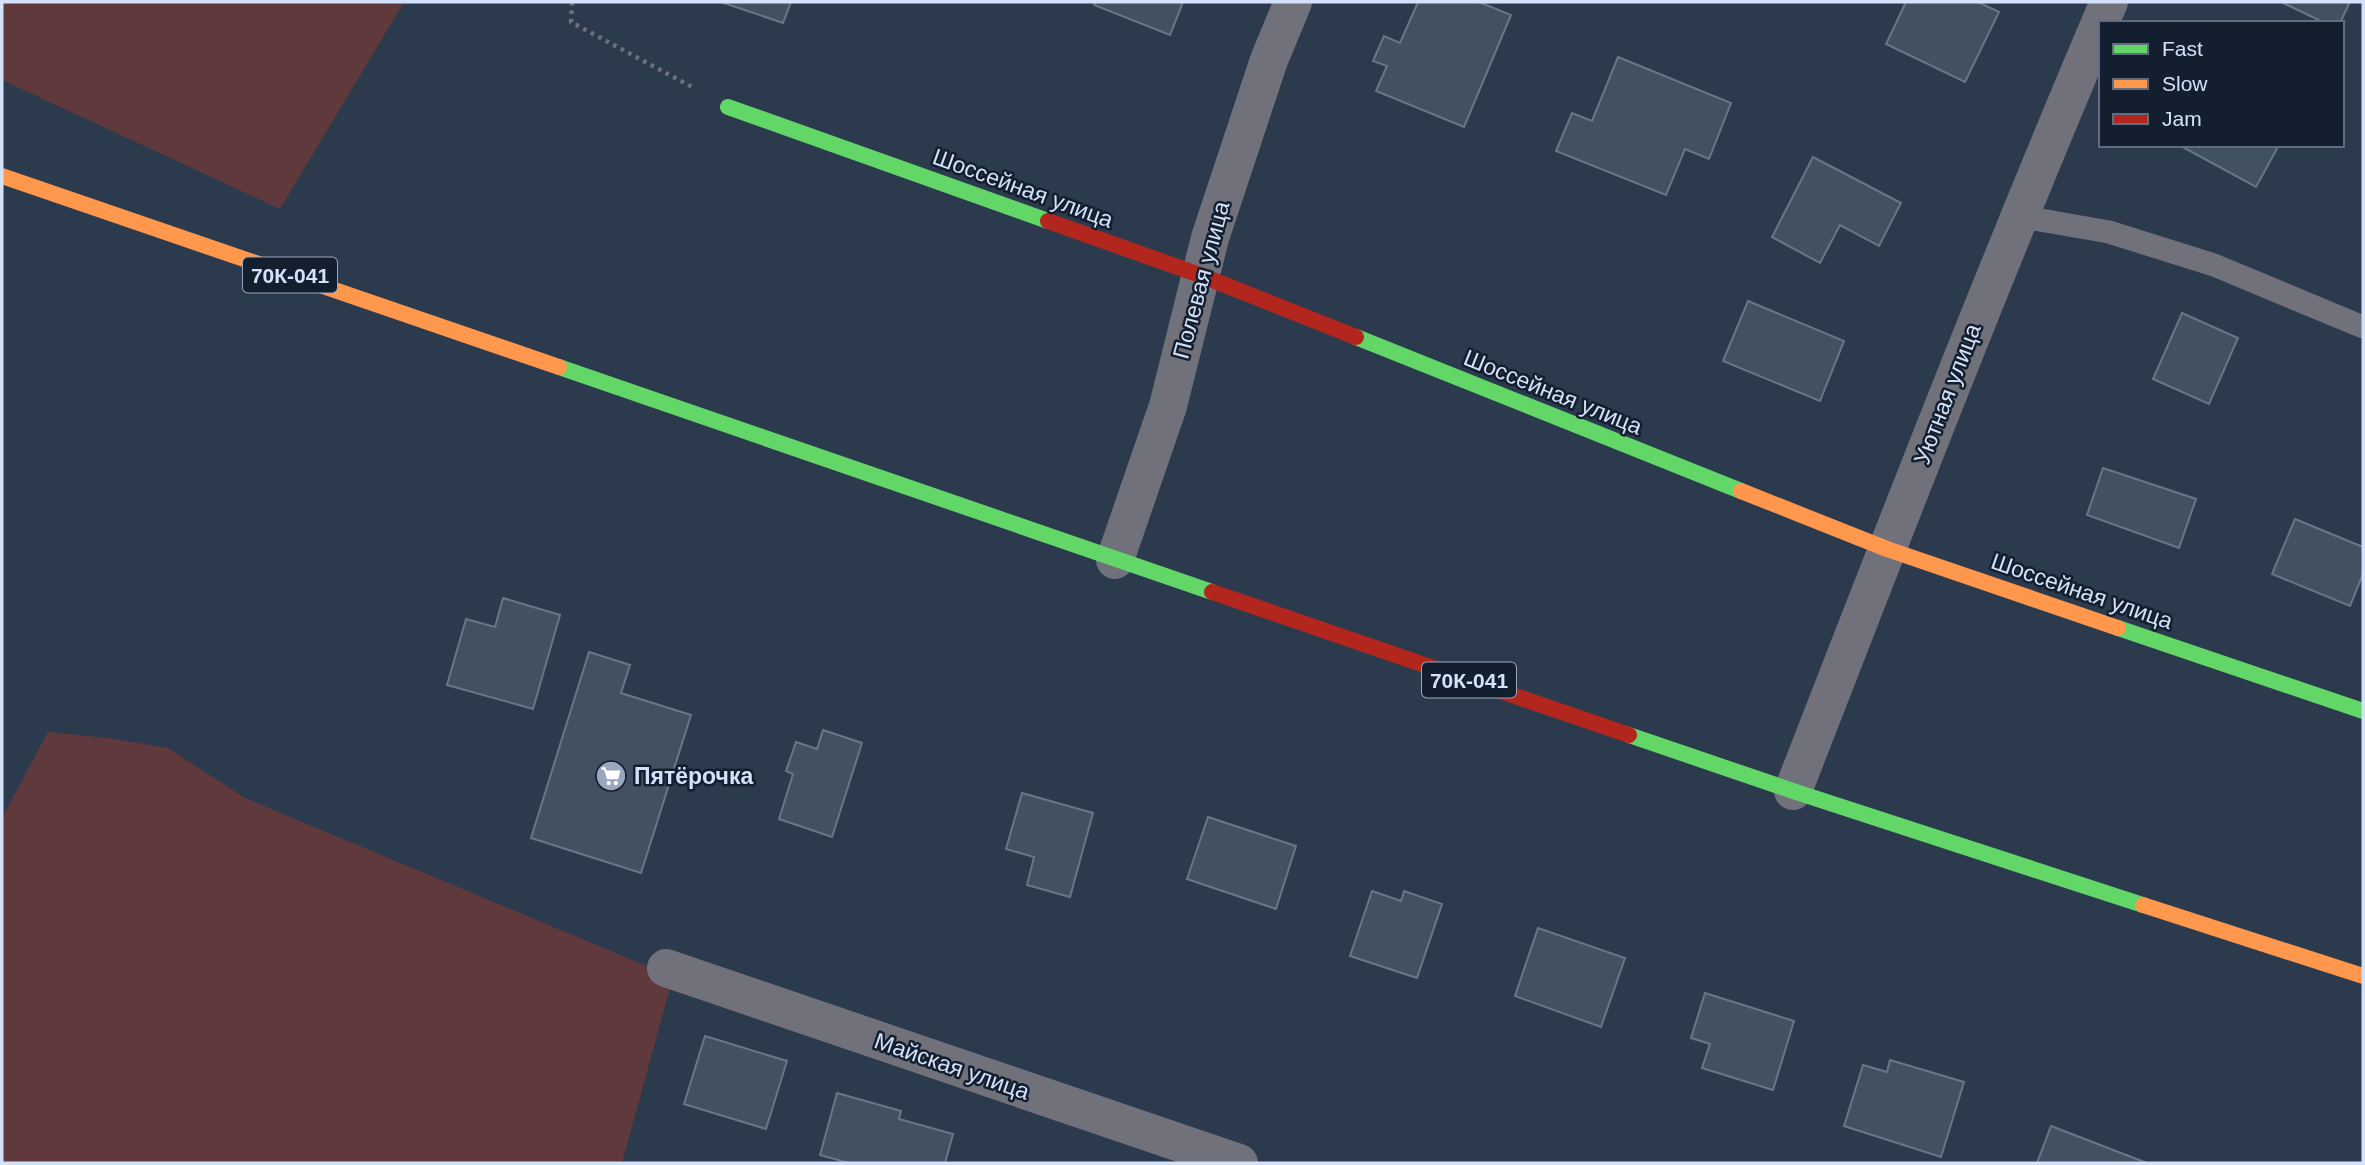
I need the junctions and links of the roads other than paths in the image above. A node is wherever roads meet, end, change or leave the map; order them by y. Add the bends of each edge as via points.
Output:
1 (1293, 2) edge
2 (2109, 2) edge
3 (2101, 21) edge
4 (2099, 26) edge
5 (728, 107) road end
6 (2, 176) edge
7 (2018, 216) junction
8 (1200, 275) junction
9 (2363, 327) edge
10 (1887, 550) junction
11 (1115, 560) junction
12 (2363, 710) edge
13 (1793, 791) junction
14 (666, 968) dead end
15 (2363, 976) edge
16 (1239, 1163) edge

1 - 8 street, Полевая улица via 1265,73
2 - 3 street, Уютная улица
4 - 7 street, Уютная улица
5 - 8 main road, Шоссейная улица
6 - 11 main road, 70К-041
7 - 9 lane via 2109,232 2214,265
7 - 10 street, Уютная улица
8 - 10 main road, Шоссейная улица
8 - 11 street, Полевая улица via 1168,406
10 - 12 main road, Шоссейная улица
10 - 13 street, Уютная улица
11 - 13 main road, 70К-041
13 - 15 main road, 70К-041
14 - 16 street, Майская улица

